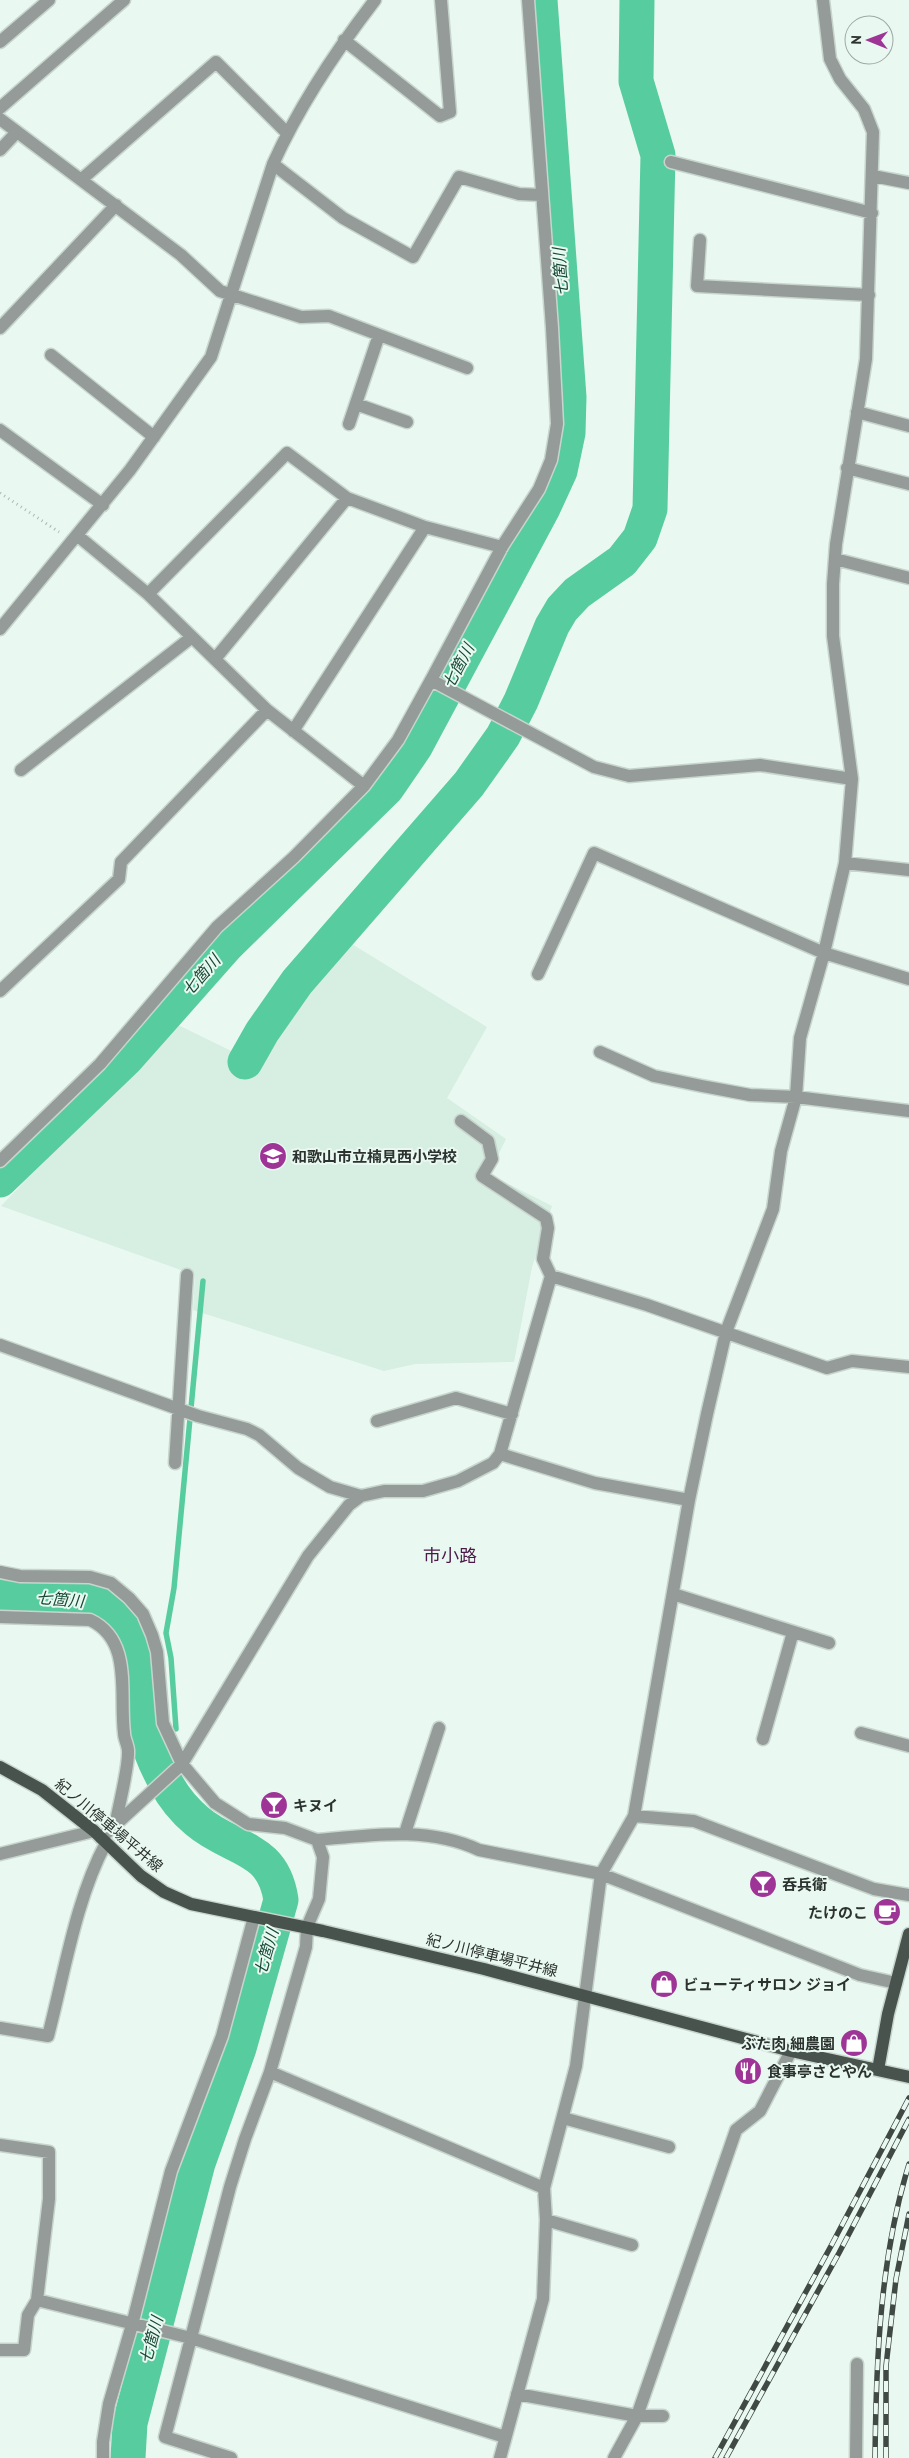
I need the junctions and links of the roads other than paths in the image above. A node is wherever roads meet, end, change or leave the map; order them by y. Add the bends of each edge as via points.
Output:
1 (49, 0) edge
2 (124, 0) edge
3 (376, 0) edge
4 (441, 0) edge
5 (528, 0) edge
6 (823, 0) edge
7 (344, 40) junction
8 (0, 42) edge
9 (0, 108) edge
10 (0, 119) edge
11 (18, 132) junction
12 (287, 133) junction
13 (0, 150) edge
14 (671, 162) dead end
15 (273, 164) junction
16 (873, 176) junction
17 (82, 179) junction
18 (909, 183) edge
19 (542, 195) junction
20 (116, 205) junction
21 (872, 213) junction
22 (700, 240) dead end
23 (231, 294) junction
24 (869, 295) junction
25 (0, 328) edge
26 (379, 335) junction
27 (51, 355) dead end
28 (467, 368) dead end
29 (356, 404) junction
30 (857, 412) junction
31 (407, 422) dead end
32 (349, 424) dead end
33 (909, 426) edge
34 (0, 430) edge
35 (154, 437) junction
36 (847, 468) junction
37 (909, 484) edge
38 (347, 498) junction
39 (103, 505) junction
40 (425, 526) junction
41 (74, 541) junction
42 (502, 547) junction
43 (834, 559) junction
44 (909, 578) edge
45 (148, 594) junction
46 (0, 629) edge
47 (192, 637) junction
48 (215, 659) junction
49 (434, 681) junction
50 (266, 710) junction
51 (293, 731) junction
52 (21, 770) dead end
53 (852, 779) junction
54 (364, 786) junction
55 (845, 863) junction
56 (909, 870) edge
57 (824, 953) junction
58 (538, 974) dead end
59 (909, 978) edge
60 (0, 991) edge
61 (600, 1052) dead end
62 (796, 1097) junction
63 (909, 1111) edge
64 (461, 1121) dead end
65 (0, 1162) edge
66 (187, 1275) dead end
67 (551, 1276) junction
68 (726, 1332) junction
69 (0, 1345) edge
70 (909, 1367) edge
71 (180, 1409) junction
72 (512, 1414) junction
73 (377, 1422) dead end
74 (500, 1454) junction
75 (175, 1462) dead end
76 (361, 1496) junction
77 (689, 1500) junction
78 (0, 1572) edge
79 (673, 1594) junction
80 (0, 1617) edge
81 (793, 1632) junction
82 (829, 1643) dead end
83 (440, 1728) dead end
84 (861, 1733) dead end
85 (763, 1739) dead end
86 (909, 1746) edge
87 (180, 1766) junction
88 (0, 1767) edge
89 (634, 1816) junction
90 (115, 1826) junction
91 (406, 1834) junction
92 (100, 1838) junction
93 (317, 1840) junction
94 (0, 1854) edge
95 (601, 1874) junction
96 (909, 1895) edge
97 (258, 1917) junction
98 (307, 1927) junction
99 (909, 1934) edge
100 (896, 1983) junction
101 (585, 1996) junction
102 (0, 2028) edge
103 (791, 2051) junction
104 (878, 2070) junction
105 (270, 2072) junction
106 (909, 2077) edge
107 (563, 2118) junction
108 (0, 2145) edge
109 (668, 2147) dead end
110 (544, 2188) junction
111 (546, 2220) junction
112 (632, 2245) dead end
113 (36, 2300) junction
114 (136, 2326) junction
115 (185, 2337) junction
116 (0, 2350) edge
117 (857, 2364) dead end
118 (517, 2394) junction
119 (638, 2416) junction
120 (663, 2416) dead end
121 (505, 2437) junction
122 (104, 2458) edge
123 (230, 2458) edge
124 (500, 2458) edge
125 (614, 2458) edge
126 (856, 2458) edge

1 - 8 street
2 - 9 street
3 - 7 street
4 - 7 street via 450,112 440,116
5 - 19 street
6 - 16 street via 830,58 840,79 864,109 873,132
7 - 12 street via 305,98
10 - 11 street
11 - 13 street
11 - 17 street
12 - 15 street
12 - 17 street via 216,62
14 - 21 street
15 - 19 street via 343,218 413,257 459,177 519,194
15 - 23 street
16 - 18 street
16 - 21 street
17 - 20 street
19 - 42 street via 557,424 551,460 539,489
20 - 23 street via 181,255 220,291
20 - 25 street
21 - 24 street
22 - 24 street via 697,286
23 - 26 street via 301,317 329,316
23 - 35 street via 211,358
24 - 30 street via 866,359
26 - 28 street
26 - 29 street
27 - 35 street
29 - 31 street
29 - 32 street
30 - 33 street
30 - 36 street
34 - 39 street
35 - 39 street
36 - 37 street
36 - 43 street
38 - 40 street
38 - 45 street via 287,453
38 - 48 street
39 - 41 street
40 - 42 street
40 - 51 street
41 - 45 street
41 - 46 street
42 - 49 street
43 - 44 street
43 - 53 street via 833,636
45 - 47 street
47 - 48 street
47 - 52 street
48 - 50 street
49 - 53 street via 594,767 629,776 760,765
49 - 54 street via 398,740
50 - 51 street
50 - 60 street via 121,862 119,879
51 - 54 street
53 - 55 street
54 - 65 street via 294,857 217,927 100,1064
55 - 56 street
55 - 57 street
57 - 58 street via 594,853
57 - 59 street
57 - 62 street via 800,1038
61 - 62 street via 654,1076 750,1095
62 - 63 street
62 - 68 street via 781,1151 773,1209
64 - 67 street via 488,1141 492,1159 482,1176 546,1218 548,1228 542,1259
66 - 71 street
67 - 68 street
67 - 72 street
68 - 70 street via 827,1368 852,1361
68 - 77 street
69 - 71 street
71 - 75 street
71 - 76 street via 247,1429 306,1473 330,1487
72 - 73 street via 456,1398
72 - 74 street
74 - 76 street via 493,1463 458,1481 423,1492 384,1491
74 - 77 street via 594,1484
76 - 87 street via 348,1505 308,1556
77 - 79 street
78 - 87 street via 20,1576 90,1577 111,1583 129,1598 143,1614 152,1635 157,1652 163,1724
79 - 81 street
79 - 89 street
80 - 90 street via 90,1620 110,1634 121,1669 128,1752
81 - 82 street
81 - 85 street
83 - 91 street
84 - 86 street
87 - 90 street
87 - 93 street via 215,1803 248,1824 285,1828
88 - 92 main road, 紀ノ川停車場平井線 via 42,1790
89 - 95 street
89 - 96 street via 694,1821 874,1889
90 - 92 street
91 - 93 street
91 - 95 street
92 - 94 street
92 - 97 main road, 紀ノ川停車場平井線 via 141,1876 164,1892 191,1904
92 - 102 street via 97,1860 84,1897 48,2036
93 - 98 street via 323,1857 319,1899
95 - 100 street via 860,1975
95 - 101 street
97 - 98 main road, 紀ノ川停車場平井線
97 - 114 street via 222,2036 171,2171
98 - 101 main road, 紀ノ川停車場平井線
98 - 105 street via 306,1947
99 - 100 main road
100 - 104 main road
101 - 103 main road, 紀ノ川停車場平井線
101 - 107 street via 576,2066
103 - 104 main road, 紀ノ川停車場平井線
103 - 119 street via 760,2111 736,2130
104 - 106 main road, 紀ノ川停車場平井線
105 - 110 street
105 - 115 street via 244,2138
107 - 109 street
107 - 110 street
108 - 113 street via 49,2152 49,2199
110 - 111 street
111 - 112 street
111 - 118 street via 543,2299
113 - 114 street
113 - 116 street via 28,2316 24,2350
114 - 115 street
114 - 122 street via 109,2404
115 - 121 street
115 - 123 street via 165,2437
117 - 126 street
118 - 119 street
118 - 121 street
119 - 120 street
119 - 125 street
121 - 124 street

